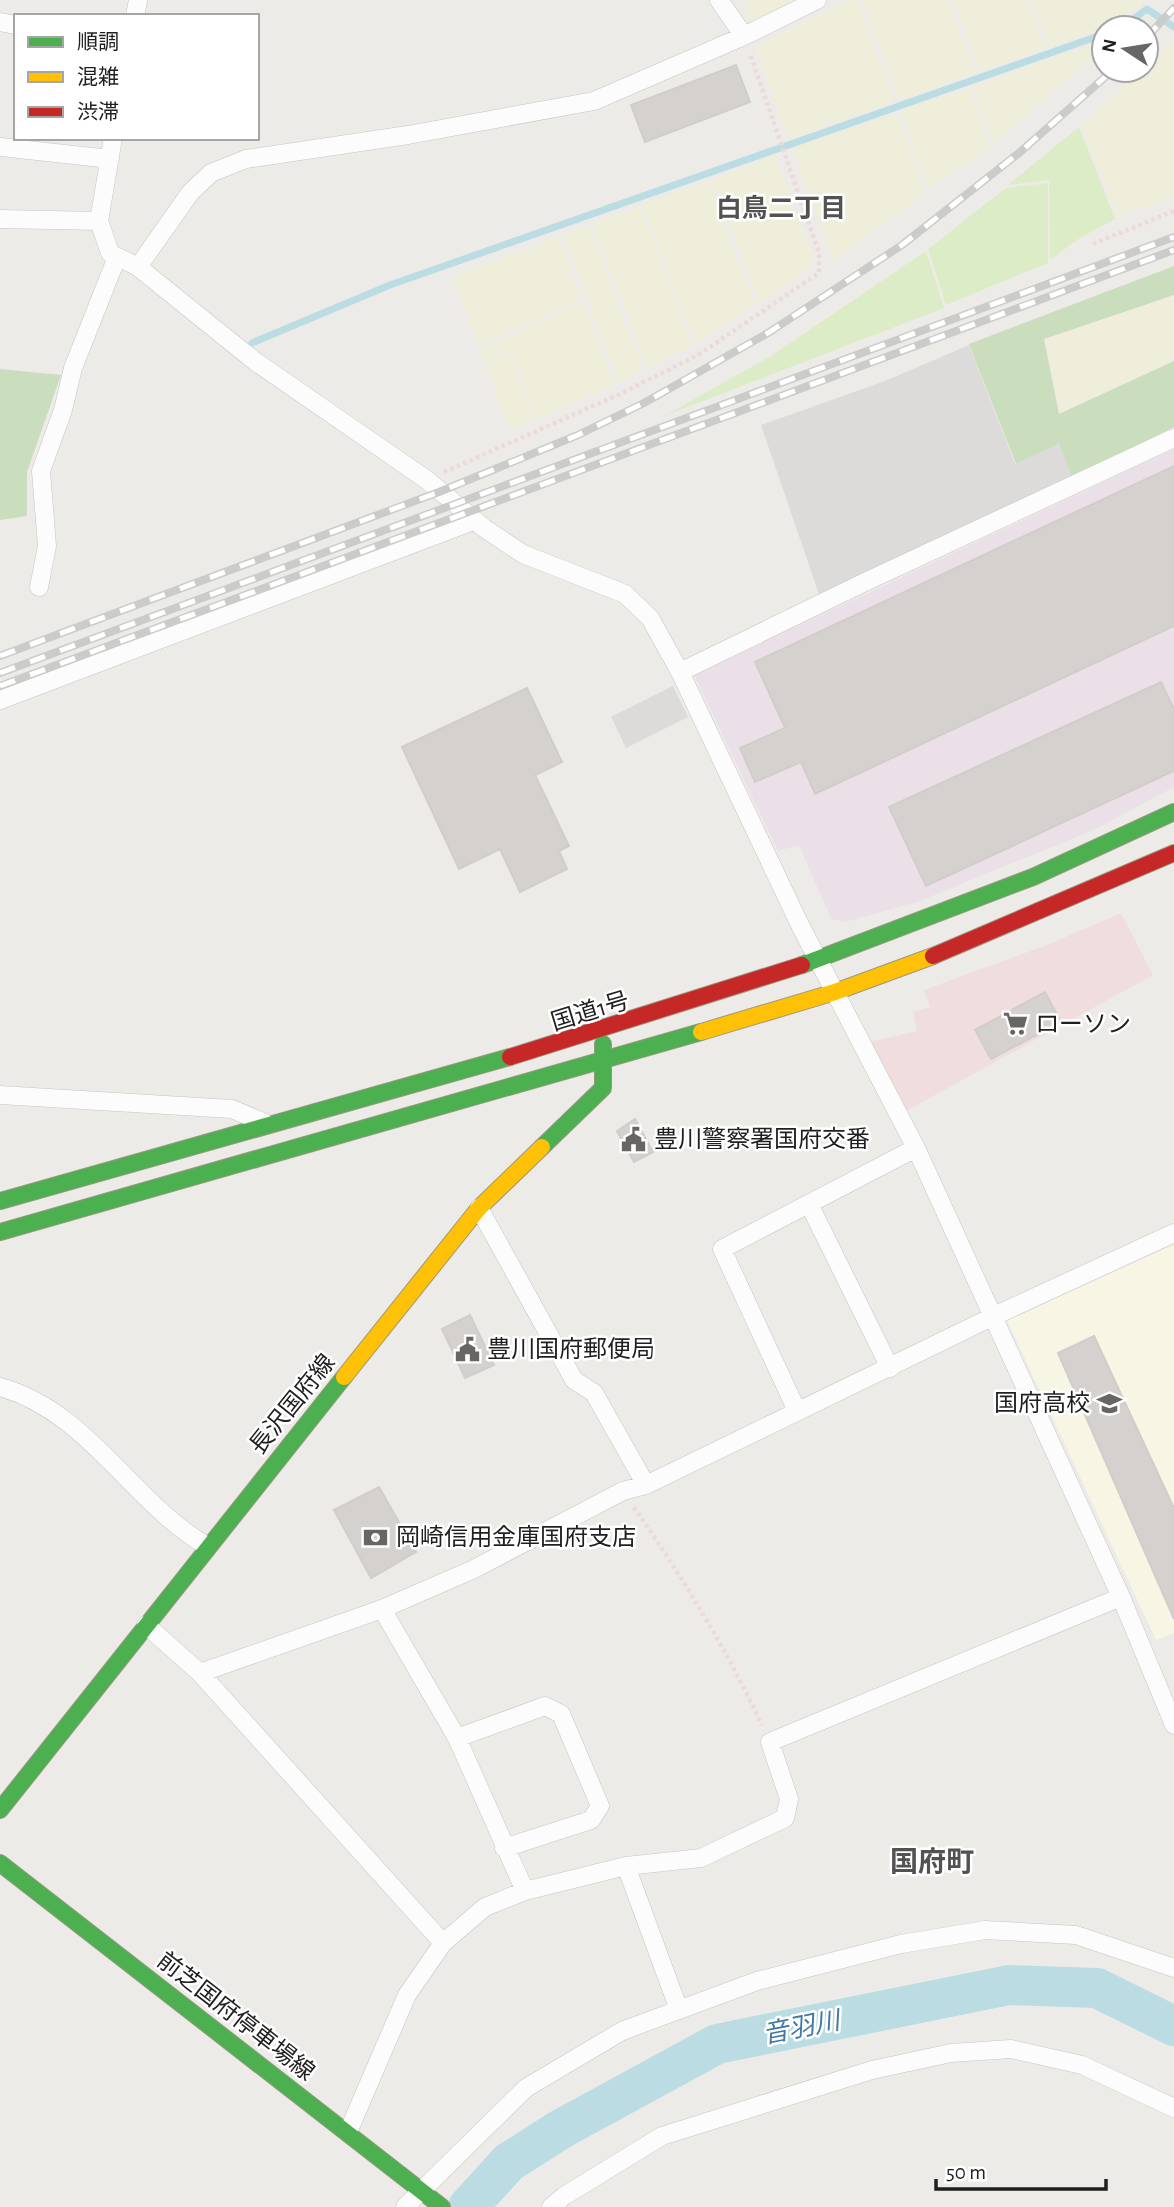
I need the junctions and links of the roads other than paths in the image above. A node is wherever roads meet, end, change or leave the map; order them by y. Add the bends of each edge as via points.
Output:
1 (719, 0) edge
2 (817, 0) edge
3 (744, 36) junction
4 (113, 140) edge
5 (0, 147) edge
6 (110, 159) junction
7 (0, 219) edge
8 (99, 221) junction
9 (117, 257) junction
10 (138, 267) junction
11 (1174, 438) edge
12 (473, 521) junction
13 (39, 587) dead end
14 (680, 672) junction
15 (0, 700) edge
16 (1174, 812) edge
17 (1174, 853) edge
18 (820, 961) junction
19 (835, 992) junction
20 (602, 1032) junction
21 (606, 1061) junction
22 (0, 1095) edge
23 (272, 1125) junction
24 (916, 1148) junction
25 (0, 1201) edge
26 (808, 1204) junction
27 (479, 1208) junction
28 (0, 1231) edge
29 (1174, 1233) edge
30 (992, 1317) junction
31 (890, 1368) junction
32 (0, 1387) edge
33 (797, 1411) junction
34 (646, 1485) junction
35 (207, 1546) junction
36 (1121, 1597) junction
37 (382, 1609) junction
38 (146, 1625) junction
39 (200, 1673) junction
40 (1174, 1725) edge
41 (457, 1738) junction
42 (0, 1810) edge
43 (504, 1848) junction
44 (0, 1863) edge
45 (626, 1866) junction
46 (525, 1891) junction
47 (443, 1943) junction
48 (1174, 1968) edge
49 (679, 2010) junction
50 (1174, 2108) edge
51 (348, 2132) junction
52 (424, 2191) junction
53 (405, 2207) edge
54 (442, 2207) edge
55 (551, 2207) edge

1 - 3 street
2 - 3 street
3 - 10 street via 594,101 246,159 211,173 190,193
4 - 6 street
5 - 6 street
6 - 8 street
7 - 8 street
8 - 9 street via 110,253
9 - 10 street
9 - 13 street via 73,368 41,471 47,546
10 - 12 street via 256,362 428,480
11 - 14 street
12 - 14 street via 523,554 625,594 650,618
12 - 15 street
14 - 18 street
16 - 18 main road, 国道1号 via 1110,844
17 - 19 main road via 965,945
18 - 19 street
18 - 20 main road, 国道1号
19 - 21 main road
19 - 24 street
20 - 21 main road, 長沢国府線
20 - 23 main road, 国道1号
21 - 27 main road, 長沢国府線 via 603,1087
21 - 28 main road
22 - 23 street via 232,1109
23 - 25 main road, 国道1号
24 - 26 street
24 - 30 street
26 - 31 street
26 - 33 street via 722,1249
27 - 34 street via 574,1380 594,1393
27 - 35 main road, 長沢国府線
29 - 30 street
30 - 31 street
30 - 36 street
31 - 33 street
32 - 35 street via 61,1415 182,1532
33 - 34 street
34 - 37 street via 623,1491 474,1569
35 - 38 main road, 長沢国府線
36 - 40 street
36 - 45 street via 770,1742 789,1799 785,1818 701,1858
37 - 39 street
37 - 41 street
38 - 39 street
38 - 42 main road, 長沢国府線
39 - 47 street
41 - 43 street
41 - 43 street via 545,1706 561,1714 576,1749 600,1806 591,1819
43 - 46 street
44 - 51 main road, 前芝国府停車場線
45 - 46 street
45 - 49 street
46 - 47 street via 485,1907
47 - 51 street via 407,1995
48 - 49 street via 1076,1935 985,1930 901,1944 757,1981
49 - 52 street via 622,2031 526,2088
50 - 55 street via 1082,2065 1011,2049 951,2053 872,2070 663,2136
51 - 52 main road, 前芝国府停車場線
52 - 53 street
52 - 54 main road, 前芝国府停車場線

